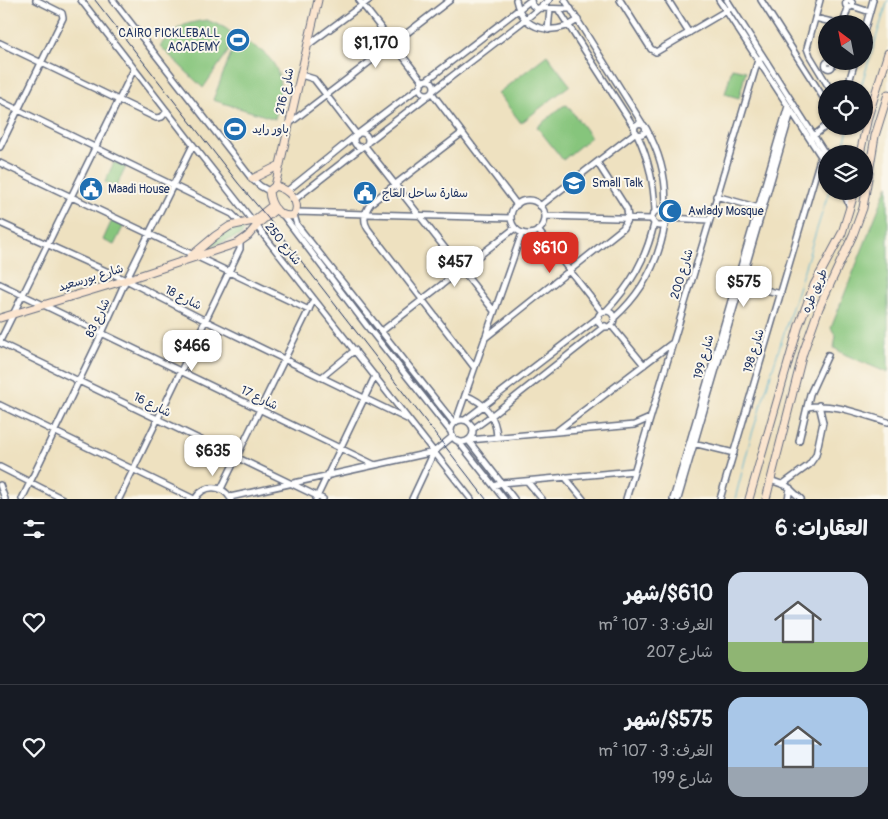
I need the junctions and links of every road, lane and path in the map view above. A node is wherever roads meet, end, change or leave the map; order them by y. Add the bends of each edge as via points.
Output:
1 (36, 0) edge
2 (81, 0) edge
3 (113, 0) edge
4 (318, 0) edge
5 (369, 0) edge
6 (450, 0) edge
7 (516, 0) edge
8 (531, 0) edge
9 (549, 0) edge
10 (565, 0) edge
11 (620, 0) edge
12 (668, 0) edge
13 (719, 0) edge
14 (727, 0) edge
15 (761, 0) edge
16 (820, 0) edge
17 (873, 0) edge
18 (360, 2) edge
19 (851, 4) edge
20 (539, 9) junction
21 (550, 9) junction
22 (558, 9) junction
23 (571, 9) junction
24 (729, 9) junction
25 (519, 10) junction
26 (870, 12) junction
27 (869, 15) edge
28 (815, 18) junction
29 (526, 19) junction
30 (818, 19) edge
31 (578, 20) junction
32 (569, 26) junction
33 (548, 30) junction
34 (689, 33) junction
35 (0, 43) edge
36 (393, 43) junction
37 (307, 45) junction
38 (888, 53) edge
39 (763, 56) junction
40 (758, 60) junction
41 (813, 61) junction
42 (818, 62) edge
43 (41, 63) junction
44 (134, 69) junction
45 (826, 70) edge
46 (301, 74) junction
47 (824, 78) joint
48 (424, 82) junction
49 (818, 89) edge
50 (432, 92) junction
51 (888, 94) edge
52 (327, 95) junction
53 (119, 100) junction
54 (0, 101) edge
55 (788, 106) junction
56 (18, 110) junction
57 (166, 111) junction
58 (791, 112) junction
59 (289, 124) junction
60 (644, 126) junction
61 (636, 131) junction
62 (818, 132) edge
63 (462, 133) junction
64 (357, 135) junction
65 (812, 137) junction
66 (193, 145) junction
67 (365, 145) junction
68 (862, 145) edge
69 (818, 146) edge
70 (0, 147) edge
71 (96, 147) junction
72 (597, 162) junction
73 (0, 163) edge
74 (280, 165) junction
75 (818, 174) edge
76 (252, 179) junction
77 (396, 184) junction
78 (174, 185) junction
79 (272, 189) junction
80 (287, 191) junction
81 (71, 196) junction
82 (716, 196) junction
83 (294, 200) junction
84 (847, 200) edge
85 (852, 200) edge
86 (517, 205) junction
87 (540, 206) junction
88 (274, 207) junction
89 (850, 208) junction
90 (760, 209) junction
91 (655, 211) junction
92 (295, 214) junction
93 (365, 214) junction
94 (283, 215) junction
95 (419, 215) junction
96 (667, 215) junction
97 (545, 216) junction
98 (511, 218) junction
99 (628, 218) junction
100 (709, 220) junction
101 (652, 222) junction
102 (0, 223) edge
103 (241, 223) junction
104 (254, 223) junction
105 (665, 224) junction
106 (515, 228) junction
107 (538, 230) junction
108 (522, 233) junction
109 (150, 234) junction
110 (240, 242) junction
111 (47, 245) junction
112 (193, 257) junction
113 (462, 270) junction
114 (570, 271) junction
115 (229, 272) junction
116 (126, 280) junction
117 (738, 283) junction
118 (0, 284) edge
119 (781, 294) junction
120 (23, 295) junction
121 (314, 299) junction
122 (422, 300) junction
123 (43, 304) junction
124 (309, 310) junction
125 (494, 312) junction
126 (602, 313) junction
127 (13, 314) junction
128 (0, 318) edge
129 (614, 318) junction
130 (206, 321) junction
131 (611, 325) junction
132 (605, 326) junction
133 (382, 331) junction
134 (102, 333) junction
135 (485, 338) junction
136 (0, 342) edge
137 (672, 343) junction
138 (355, 350) junction
139 (828, 355) dead end
140 (285, 359) junction
141 (644, 365) junction
142 (474, 367) junction
143 (181, 371) junction
144 (375, 376) junction
145 (322, 377) junction
146 (79, 381) junction
147 (464, 395) junction
148 (365, 398) junction
149 (0, 405) edge
150 (484, 406) junction
151 (819, 406) junction
152 (807, 407) junction
153 (260, 410) junction
154 (491, 416) junction
155 (650, 418) junction
156 (158, 419) junction
157 (410, 420) junction
158 (465, 420) junction
159 (455, 422) junction
160 (888, 422) edge
161 (634, 425) junction
162 (473, 428) junction
163 (55, 431) junction
164 (557, 432) junction
165 (646, 432) junction
166 (451, 434) junction
167 (497, 437) junction
168 (468, 440) junction
169 (799, 441) dead end
170 (458, 442) junction
171 (692, 442) junction
172 (340, 448) junction
173 (434, 452) junction
174 (734, 453) junction
175 (237, 457) junction
176 (375, 465) junction
177 (0, 467) edge
178 (133, 470) junction
179 (634, 471) junction
180 (756, 475) junction
181 (326, 477) junction
182 (566, 477) junction
183 (770, 480) junction
184 (527, 481) junction
185 (30, 483) junction
186 (501, 483) junction
187 (291, 484) junction
188 (783, 484) junction
189 (0, 485) edge
190 (494, 486) junction
191 (790, 488) junction
192 (221, 489) junction
193 (230, 498) edge
194 (316, 498) edge
195 (5, 499) edge
196 (22, 499) edge
197 (63, 499) edge
198 (119, 499) edge
199 (195, 499) edge
200 (323, 499) edge
201 (412, 499) edge
202 (471, 499) edge
203 (504, 499) edge
204 (514, 499) edge
205 (542, 499) edge
206 (583, 499) edge
207 (626, 499) edge
208 (673, 499) edge
209 (678, 499) edge
210 (720, 499) edge
211 (752, 499) edge
212 (766, 499) edge
213 (788, 499) edge
214 (801, 499) edge

1 - 43 street via 63,16
2 - 44 street, شارع 250
3 - 76 street
4 - 37 main road, شارع 216
5 - 18 street
6 - 36 street
7 - 25 street
8 - 20 street
8 - 25 street
9 - 20 street
10 - 23 street
11 - 34 street via 654,52
12 - 34 street
13 - 24 street
14 - 24 street
15 - 49 street
16 - 28 street
17 - 26 street
18 - 36 street
18 - 37 street
19 - 26 street
20 - 21 street
20 - 29 street
21 - 22 street
21 - 33 street
22 - 23 street
22 - 32 street
23 - 31 street
24 - 34 street
24 - 39 street
24 - 40 street
25 - 29 street
25 - 48 street
26 - 27 street
28 - 30 street
28 - 41 street via 807,48
29 - 33 street
29 - 50 street
31 - 32 street
31 - 60 street
32 - 33 street
32 - 61 street
35 - 43 street
36 - 48 street
36 - 52 street
37 - 46 main road, شارع 216
38 - 68 main road
39 - 40 street
39 - 65 street
40 - 55 street
40 - 82 street, شارع 200
41 - 42 street
41 - 47 street
43 - 53 street
43 - 56 street
44 - 53 street
44 - 57 street, شارع 250
45 - 47 street
46 - 52 street via 314,78
46 - 59 main road, شارع 216
48 - 50 street via 433,83
48 - 50 street via 423,92
48 - 64 street
50 - 63 street
50 - 67 street
51 - 183 main road, طريق طره via 860,218 806,345
52 - 59 street
52 - 64 street
53 - 57 street via 156,118
53 - 71 street
54 - 56 street
55 - 58 street
55 - 90 street, شارع 199
56 - 70 street
56 - 71 street
57 - 66 street, شارع 250
58 - 65 street
58 - 90 street, شارع 199
59 - 74 main road, شارع 216
60 - 61 street via 643,133
60 - 61 street via 636,124
60 - 96 street via 657,150 664,174
61 - 72 street
61 - 91 street via 651,171
62 - 65 street
63 - 77 street
63 - 86 street
64 - 67 street via 355,143
64 - 67 street via 367,136
64 - 80 street
65 - 69 street
66 - 78 street, شارع 83
66 - 104 street, شارع 250
67 - 77 street
67 - 83 street
71 - 78 street
71 - 81 street
72 - 87 street
72 - 99 street via 625,205
73 - 81 street
74 - 76 main road
74 - 79 main road, شارع 216
75 - 119 street, شارع 198
76 - 79 street via 260,186
77 - 93 street via 372,203
77 - 95 street
78 - 103 street via 232,214
78 - 109 street, شارع 83
79 - 80 main road
79 - 88 main road
80 - 83 main road
81 - 109 street
81 - 111 street
82 - 90 street
82 - 100 street, شارع 200
83 - 92 main road
84 - 89 street
85 - 89 main road, طريق طره
86 - 87 street via 529,201
86 - 98 street
87 - 97 street
88 - 94 main road
88 - 104 main road, شارع بورسعيد
89 - 180 main road, طريق طره via 842,233 814,285 801,318
90 - 117 street, شارع 199
91 - 96 street via 660,210
91 - 101 street
92 - 93 street
92 - 94 main road
92 - 133 street, شارع 250 via 297,224
93 - 95 street
93 - 122 street via 364,222
94 - 166 street, شارع 250
95 - 98 street
95 - 113 street
96 - 100 street
96 - 105 street
97 - 99 street
97 - 107 street
98 - 106 street
99 - 101 street
99 - 114 street via 619,232
100 - 137 street, شارع 200
101 - 105 street via 659,226
101 - 126 street via 649,245 641,265 626,289
102 - 111 street, شارع 18
103 - 104 main road, شارع بورسعيد
103 - 112 main road, شارع بورسعيد via 230,226
104 - 110 main road, شارع بورسعيد via 248,236
104 - 121 street, شارع 250
105 - 129 street via 652,270
106 - 108 street
106 - 113 street
107 - 108 street
107 - 114 street
108 - 125 street
109 - 112 street
109 - 116 street, شارع 83
110 - 112 main road, شارع بورسعيد
110 - 115 street
111 - 116 street, شارع 18
111 - 120 street
112 - 115 street
112 - 116 main road, شارع بورسعيد
113 - 122 street
113 - 125 street
114 - 126 street
114 - 135 street
115 - 124 street
115 - 130 street
116 - 123 main road, شارع بورسعيد
116 - 130 street, شارع 18
116 - 134 street, شارع 83
117 - 119 street
117 - 171 street, شارع 199
118 - 120 street, شارع 17
119 - 174 street, شارع 198
120 - 123 street, شارع 17
120 - 127 street
121 - 124 street
121 - 138 street, شارع 250
122 - 133 street
122 - 142 street
123 - 127 main road, شارع بورسعيد
123 - 134 street, شارع 17
124 - 140 street
125 - 135 street
126 - 129 street via 611,313
126 - 132 street via 599,322
126 - 150 street
127 - 128 main road, شارع بورسعيد
127 - 136 street
129 - 131 street
130 - 140 street, شارع 18
130 - 143 street
131 - 132 street
131 - 141 street
132 - 154 street
133 - 159 street, شارع 250
134 - 143 street, شارع 17
134 - 146 street, شارع 83
135 - 142 street
136 - 146 street, شارع 16
137 - 141 street
137 - 155 street, شارع 200
138 - 144 street, شارع 250
138 - 145 street
139 - 152 street
140 - 145 street, شارع 18
140 - 153 street
141 - 164 street
142 - 147 street
143 - 153 street, شارع 17
143 - 156 street
144 - 148 street
144 - 157 street, شارع 250
145 - 148 street, شارع 18
146 - 156 street, شارع 16
146 - 163 street, شارع 83
147 - 150 street
147 - 159 street
148 - 157 street, شارع 18
148 - 172 street
149 - 163 street
150 - 154 street
150 - 158 street
151 - 152 street
151 - 160 street
151 - 188 street via 823,422 816,455 809,465
152 - 169 street
153 - 172 street, شارع 17
153 - 175 street
154 - 162 street
154 - 167 street
155 - 161 street
155 - 165 street, شارع 200
156 - 175 street, شارع 16
156 - 178 street
157 - 173 street, شارع 250
158 - 159 street
158 - 162 street
159 - 166 street
161 - 164 street
161 - 165 street via 642,426
162 - 168 street
163 - 178 street
163 - 185 street, شارع 83
164 - 167 street
165 - 179 street, شارع 200
166 - 170 street
166 - 173 street
167 - 168 street
168 - 170 street
168 - 186 street
170 - 190 street
171 - 174 street
171 - 208 street, شارع 199
171 - 209 street, شارع 199
172 - 176 street, شارع 17
172 - 181 street
173 - 176 street
173 - 201 street
173 - 202 street, شارع 250
174 - 210 street, شارع 198
175 - 187 street, شارع 16
175 - 192 street
176 - 181 street
177 - 185 street
178 - 198 street
178 - 199 street
179 - 182 street
179 - 207 street, شارع 200
180 - 183 main road
180 - 211 main road, طريق طره
181 - 187 street
181 - 194 street
182 - 184 street
182 - 206 street
183 - 188 street
183 - 212 main road, طريق طره
184 - 186 street
184 - 205 street
185 - 196 street, شارع 83
185 - 197 street
186 - 190 street
186 - 204 street
187 - 193 street
187 - 194 street, شارع 16
188 - 191 street
189 - 195 street
190 - 203 street
191 - 213 street
191 - 214 street
192 - 193 street
192 - 199 street via 204,490
194 - 200 street, شارع 16

